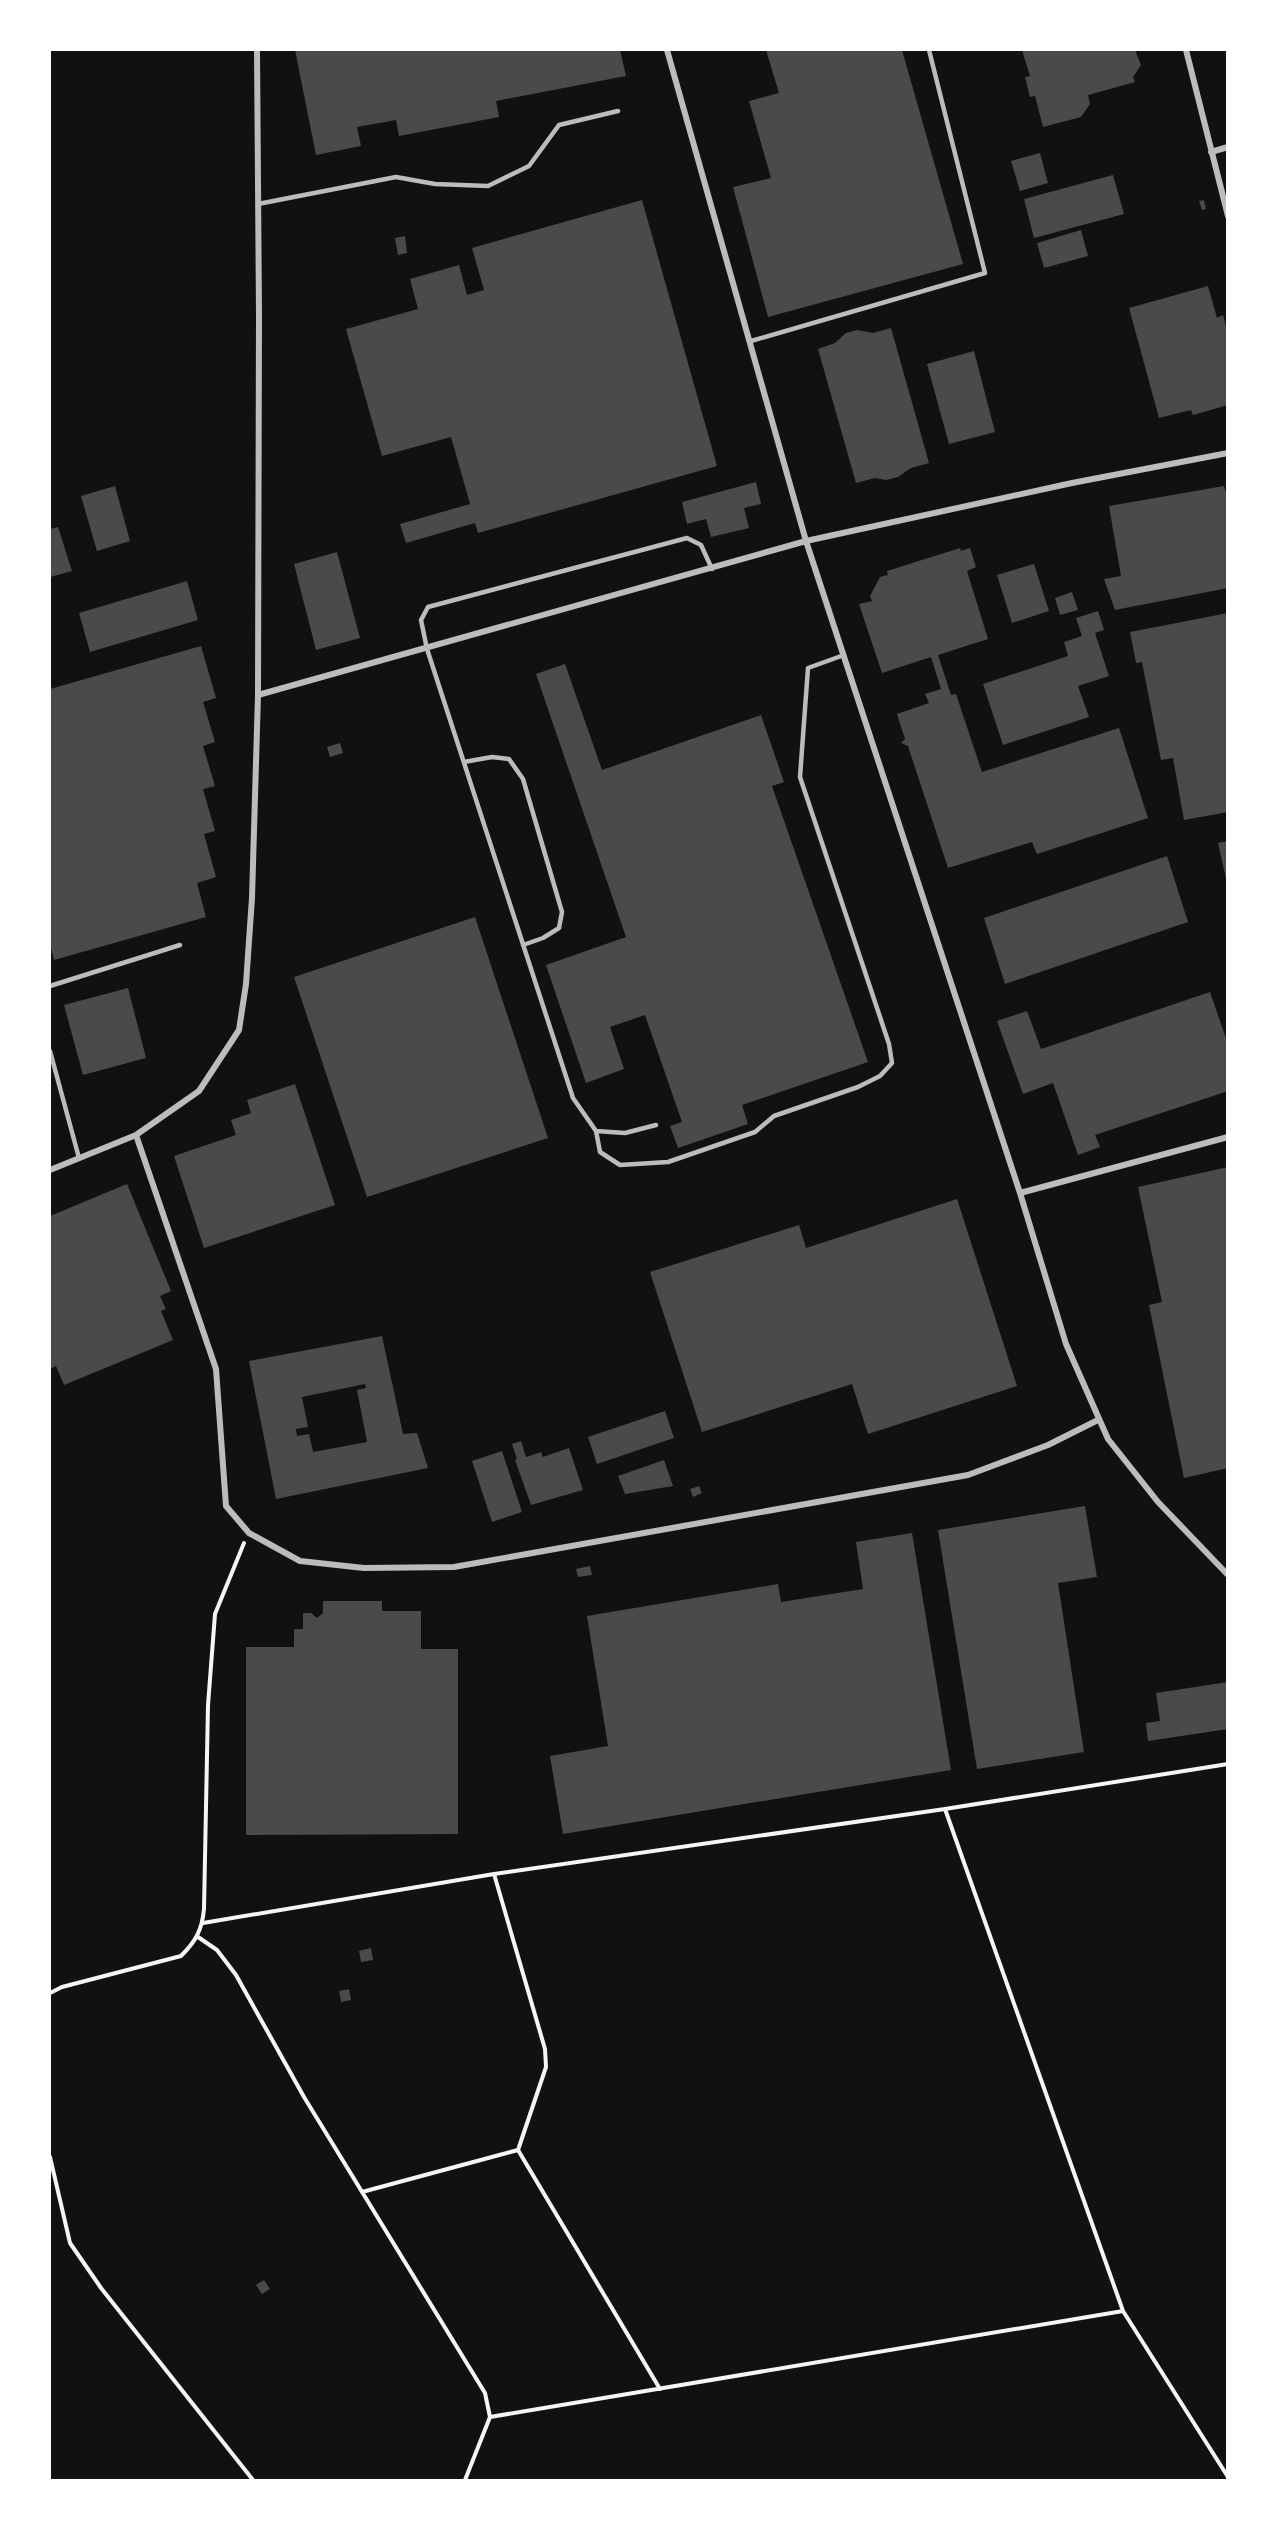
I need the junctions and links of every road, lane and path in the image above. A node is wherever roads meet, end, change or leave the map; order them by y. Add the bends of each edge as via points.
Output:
1 (257, 50) edge
2 (667, 50) edge
3 (929, 50) edge
4 (1186, 50) edge
5 (618, 111) dead end
6 (1227, 147) edge
7 (1211, 152) junction
8 (258, 204) junction
9 (1227, 216) edge
10 (751, 341) junction
11 (1227, 453) edge
12 (806, 542) junction
13 (712, 569) junction
14 (427, 649) junction
15 (844, 655) junction
16 (258, 695) junction
17 (464, 762) junction
18 (180, 945) dead end
19 (523, 945) junction
20 (50, 986) edge
21 (50, 1051) edge
22 (656, 1125) dead end
23 (596, 1131) junction
24 (136, 1135) junction
25 (1227, 1137) edge
26 (79, 1158) junction
27 (50, 1170) edge
28 (1020, 1193) junction
29 (1098, 1420) junction
30 (249, 1533) junction
31 (1227, 1575) edge
32 (1227, 1764) edge
33 (945, 1809) junction
34 (494, 1874) junction
35 (203, 1923) junction
36 (198, 1937) junction
37 (50, 1993) edge
38 (518, 2150) junction
39 (50, 2157) edge
40 (362, 2192) junction
41 (1123, 2311) junction
42 (660, 2389) junction
43 (490, 2417) junction
44 (1227, 2477) edge
45 (253, 2481) edge
46 (465, 2481) edge

1 - 8 street
2 - 10 street
3 - 10 lane via 985,273
4 - 7 street
5 - 8 lane via 559,125 529,166 488,186 435,184 396,177
6 - 7 street
7 - 9 street
8 - 16 street
10 - 12 street
11 - 12 street
12 - 13 street
12 - 15 street
13 - 14 street
13 - 14 lane via 701,545 687,538 428,607 421,620
14 - 16 street
14 - 17 lane
15 - 23 lane via 808,668 800,777 890,1044 892,1063 880,1076 858,1087 774,1116 754,1132 668,1162 620,1165 600,1152
15 - 28 street
16 - 24 street via 252,898 239,1030 199,1091
17 - 19 lane
17 - 19 lane via 492,757 509,759 523,779 562,912 559,928
18 - 20 lane
19 - 23 lane via 573,1098
21 - 26 lane
22 - 23 lane via 625,1133
24 - 26 street
24 - 30 street via 216,1369 226,1506
25 - 28 street
26 - 27 street
28 - 29 street via 1066,1344
29 - 30 street via 1048,1445 968,1475 454,1567 364,1568 300,1561
29 - 31 street via 1108,1439 1158,1502
30 - 35 path via 215,1614 208,1705
32 - 33 path
33 - 34 path
33 - 41 path
34 - 35 path
34 - 38 path via 545,2049 546,2067
35 - 36 path
36 - 37 path via 182,1956
36 - 40 path via 217,1950 236,1975
38 - 40 path
38 - 42 path
39 - 45 path via 70,2242 101,2288
40 - 43 path via 485,2393
41 - 42 path
41 - 44 path
42 - 43 path
43 - 46 path

